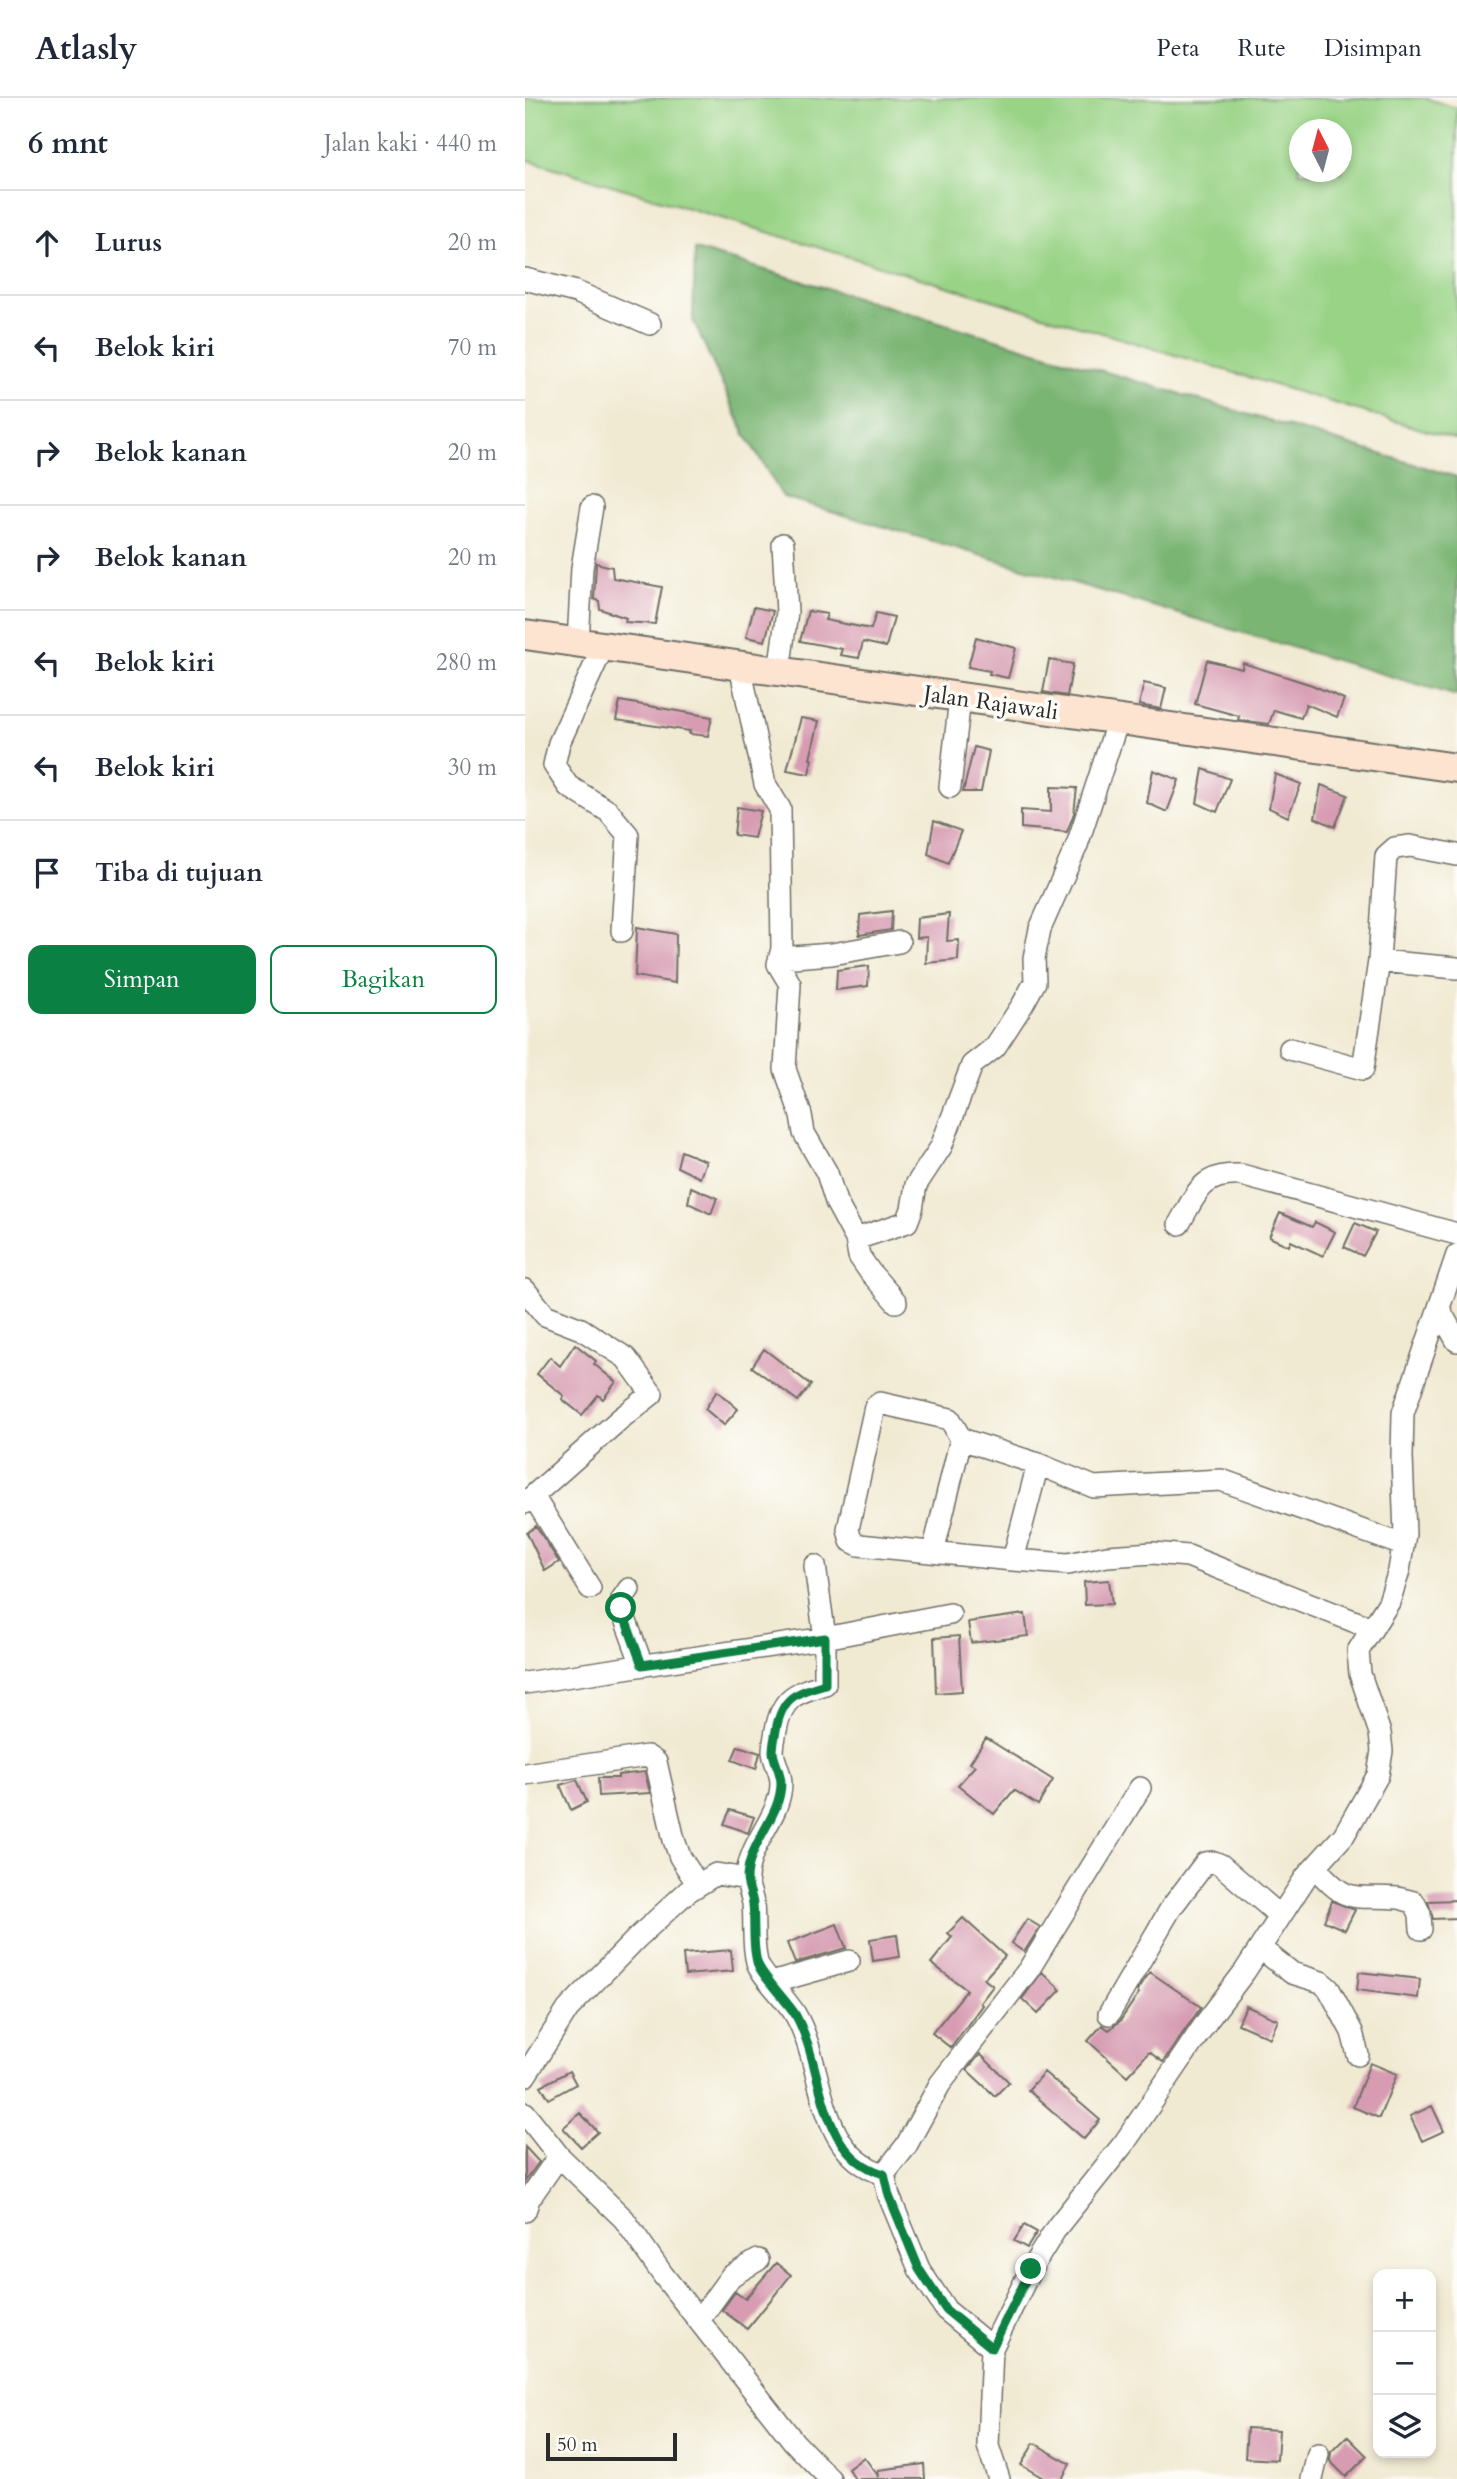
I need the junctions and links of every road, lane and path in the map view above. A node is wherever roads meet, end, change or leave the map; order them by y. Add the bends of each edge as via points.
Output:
1 (525, 279) edge
2 (650, 324) dead end
3 (592, 507) dead end
4 (783, 544) dead end
5 (525, 635) edge
6 (591, 645) junction
7 (740, 666) junction
8 (779, 672) junction
9 (960, 698) junction
10 (1118, 720) junction
11 (1457, 768) edge
12 (950, 787) dead end
13 (1457, 855) edge
14 (622, 931) dead end
15 (899, 942) dead end
16 (780, 958) junction
17 (1378, 961) junction
18 (1457, 968) edge
19 (1290, 1049) dead end
20 (1179, 1224) dead end
21 (1457, 1234) edge
22 (856, 1239) junction
23 (1457, 1255) edge
24 (525, 1290) edge
25 (896, 1302) dead end
26 (1450, 1325) edge
27 (961, 1439) junction
28 (1038, 1464) junction
29 (529, 1499) edge
30 (1403, 1545) junction
31 (933, 1552) junction
32 (1013, 1560) junction
33 (815, 1566) dead end
34 (590, 1588) dead end
35 (629, 1589) dead end
36 (950, 1614) dead end
37 (1371, 1628) junction
38 (825, 1638) junction
39 (642, 1665) junction
40 (525, 1683) edge
41 (525, 1774) edge
42 (1140, 1788) dead end
43 (1315, 1867) junction
44 (747, 1879) junction
45 (698, 1885) junction
46 (1280, 1916) junction
47 (1421, 1929) dead end
48 (1260, 1948) junction
49 (849, 1961) dead end
50 (771, 1983) junction
51 (1109, 2014) dead end
52 (1358, 2055) dead end
53 (525, 2076) edge
54 (525, 2113) edge
55 (559, 2156) junction
56 (884, 2174) junction
57 (525, 2211) edge
58 (758, 2260) dead end
59 (699, 2320) junction
60 (992, 2348) junction
61 (1318, 2454) dead end
62 (830, 2479) edge
63 (999, 2479) edge
64 (1312, 2479) edge

1 - 2 street via 576,292
3 - 6 street via 582,568
4 - 8 street via 787,612
5 - 6 street, Jalan Rajawali
6 - 7 street, Jalan Rajawali
6 - 14 street via 554,765 568,786 608,811 628,835
7 - 8 street, Jalan Rajawali
7 - 16 street via 765,784 780,809
8 - 9 street, Jalan Rajawali
9 - 10 street, Jalan Rajawali
9 - 12 street
10 - 11 street, Jalan Rajawali
10 - 22 street via 1077,845 1040,929 1035,982 995,1047 972,1065 941,1147 916,1185 907,1222
13 - 17 street via 1410,846 1395,848 1386,856
15 - 16 street
16 - 22 street via 778,964 790,984 785,1069 804,1133
17 - 18 street
17 - 19 street via 1363,1069
20 - 21 street via 1202,1186 1221,1174 1241,1175
22 - 25 street via 859,1256
23 - 26 street
24 - 29 street via 545,1315 580,1329 626,1358 652,1394
26 - 30 street via 1403,1413
27 - 28 street
27 - 31 street
27 - 31 street via 950,1419 880,1404 875,1407 848,1529 851,1541
28 - 30 street via 1094,1487 1221,1480
28 - 32 street
29 - 34 street
30 - 37 street via 1388,1602
31 - 32 street
32 - 37 street via 1069,1564 1107,1556 1188,1556
33 - 38 street
35 - 39 street via 621,1608
36 - 38 street
37 - 43 street via 1358,1651 1360,1674 1380,1733 1378,1775 1344,1835
38 - 39 street
38 - 44 street via 825,1684 792,1696 780,1711 773,1750 781,1783 751,1856
39 - 40 street
41 - 45 street via 653,1758 680,1857
42 - 56 street via 1029,1969 940,2084 906,2146
43 - 46 street
43 - 47 street via 1333,1888 1355,1898 1414,1902
44 - 45 street via 716,1874
44 - 50 street via 757,1965
45 - 53 street via 637,1938 568,2009
46 - 48 street
46 - 51 street via 1221,1865 1205,1863 1171,1908
48 - 52 street via 1292,1973 1329,1989 1352,2032
48 - 60 street via 1125,2142 1057,2227
49 - 50 street
50 - 56 street via 795,2015 806,2040 823,2103 839,2138 853,2159
54 - 55 street
55 - 57 street
55 - 59 street via 624,2219
56 - 60 street via 919,2269 946,2310
58 - 59 street via 731,2276
59 - 62 street via 794,2442
60 - 63 street via 988,2446
61 - 64 street

